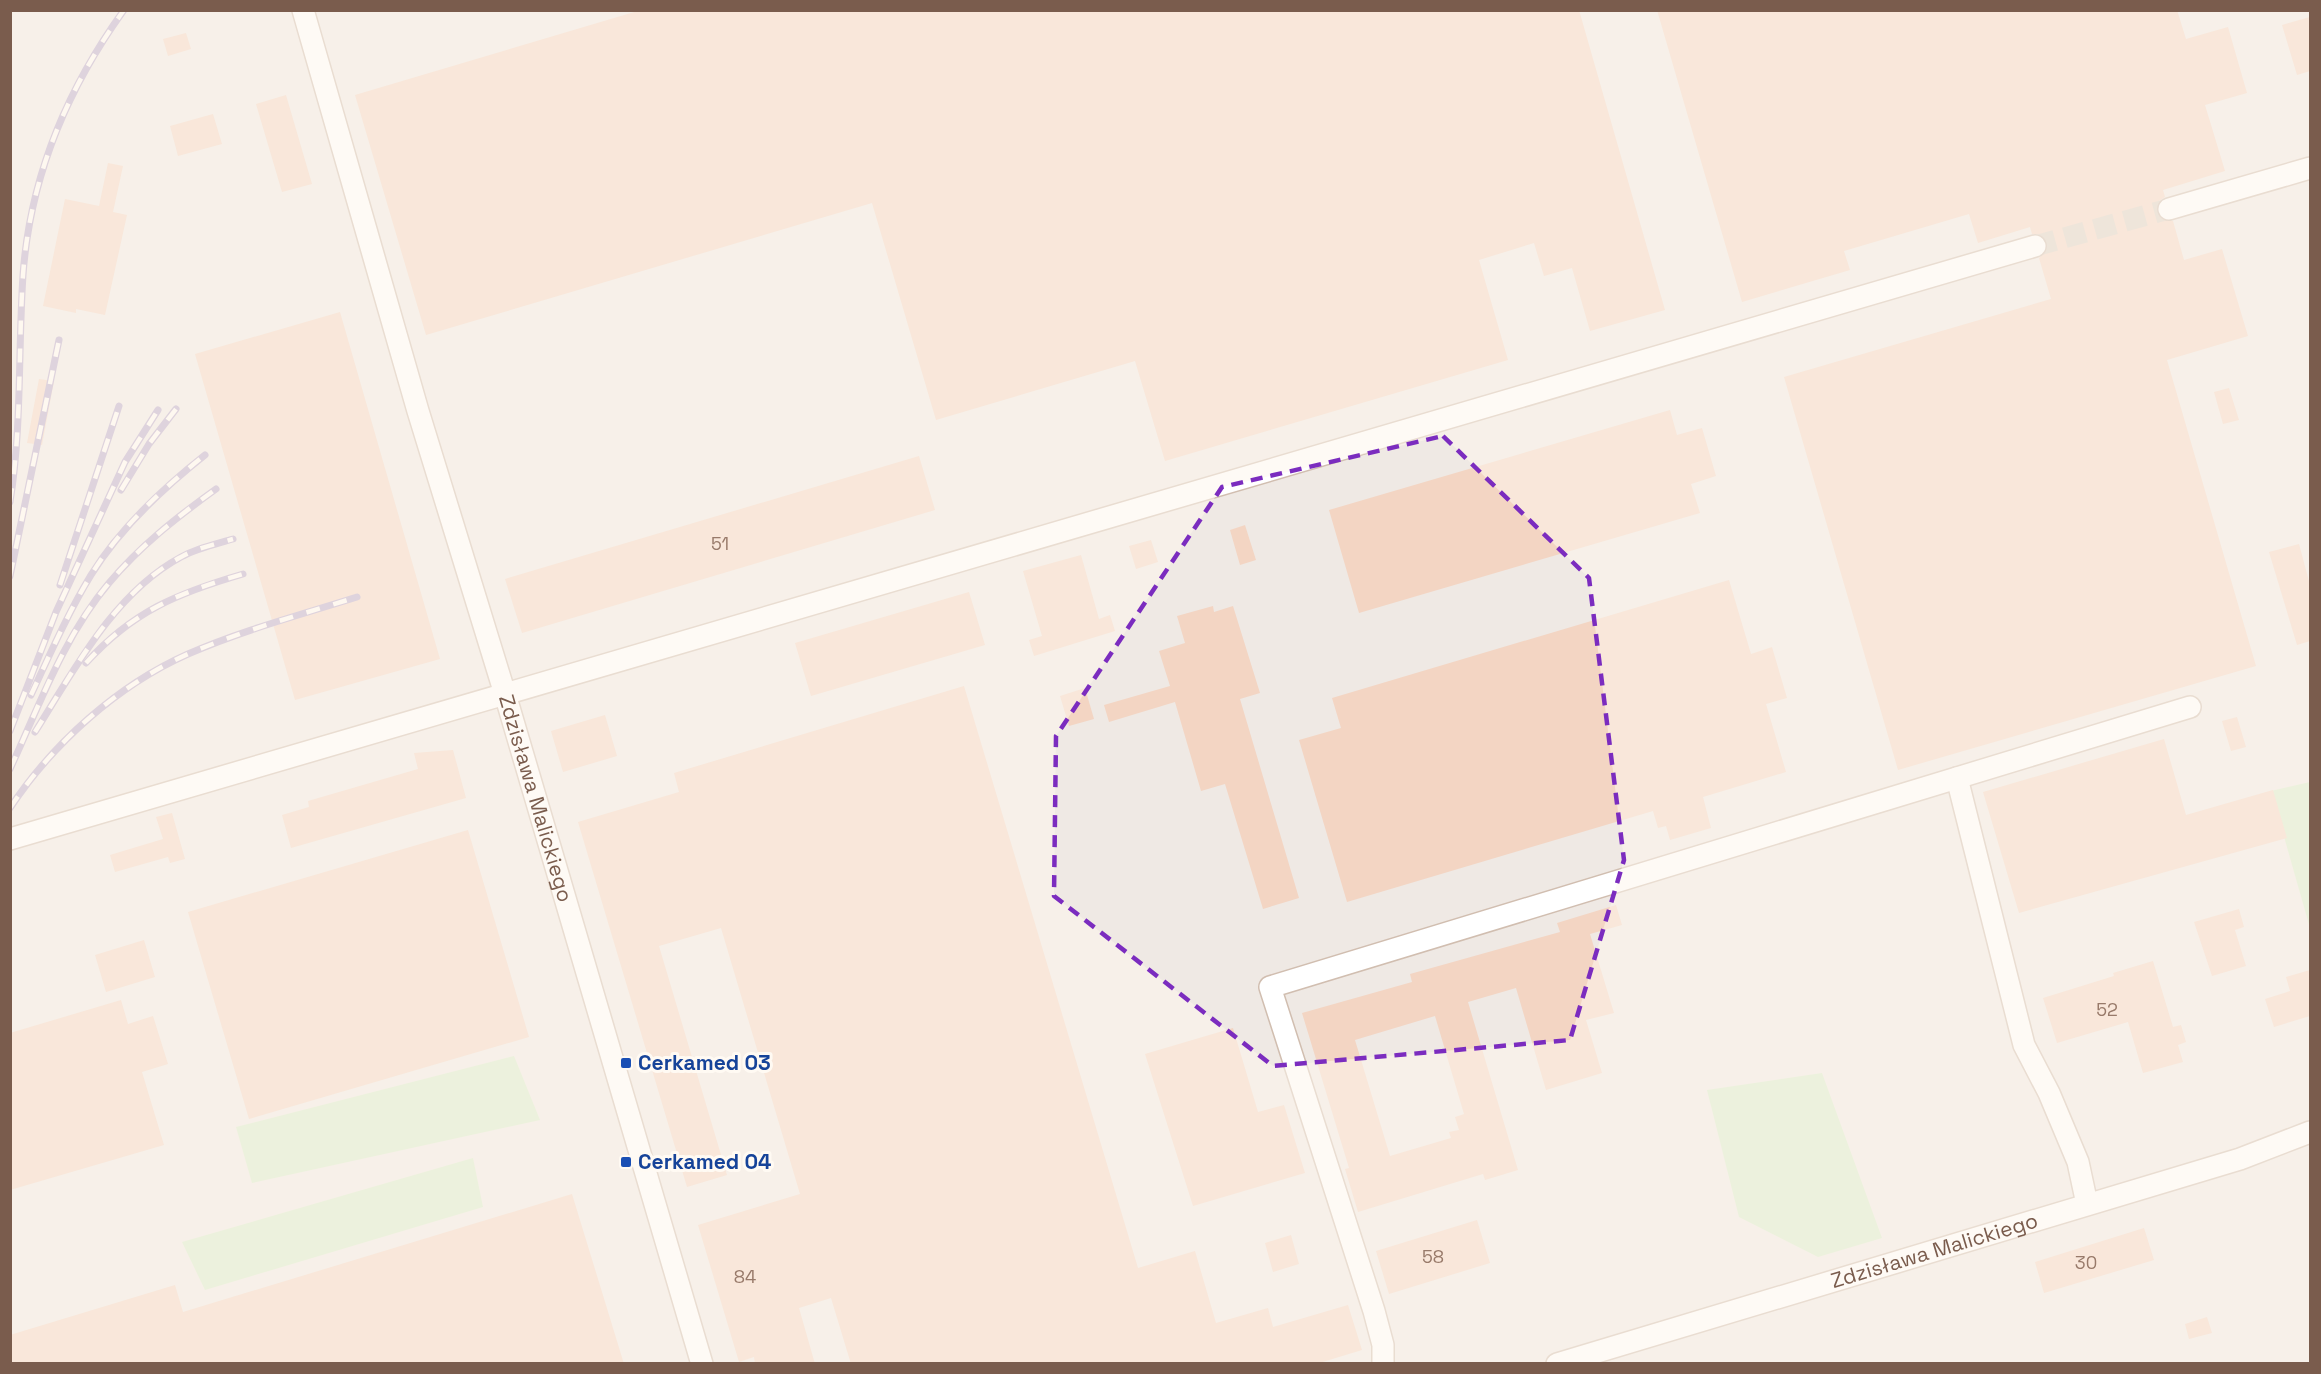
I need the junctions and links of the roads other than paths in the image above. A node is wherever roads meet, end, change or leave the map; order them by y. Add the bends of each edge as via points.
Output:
1 (303, 10) edge
2 (2310, 168) edge
3 (2169, 209) tunnel mouth
4 (2035, 246) tunnel mouth
5 (505, 694) junction
6 (2190, 707) dead end
7 (1957, 778) junction
8 (10, 839) edge
9 (2310, 1132) edge
10 (2087, 1204) junction
11 (702, 1364) edge
12 (1383, 1364) edge
13 (1557, 1364) edge

1 - 5 street via 418,411
2 - 3 street
4 - 5 street
5 - 8 street, Zdzisława Malickiego
5 - 11 street, Zdzisława Malickiego
6 - 7 street
7 - 10 street via 2024,1044 2078,1162
7 - 12 street via 1270,987 1374,1311 1383,1345
9 - 10 street, Zdzisława Malickiego via 2240,1158
10 - 13 street, Zdzisława Malickiego

